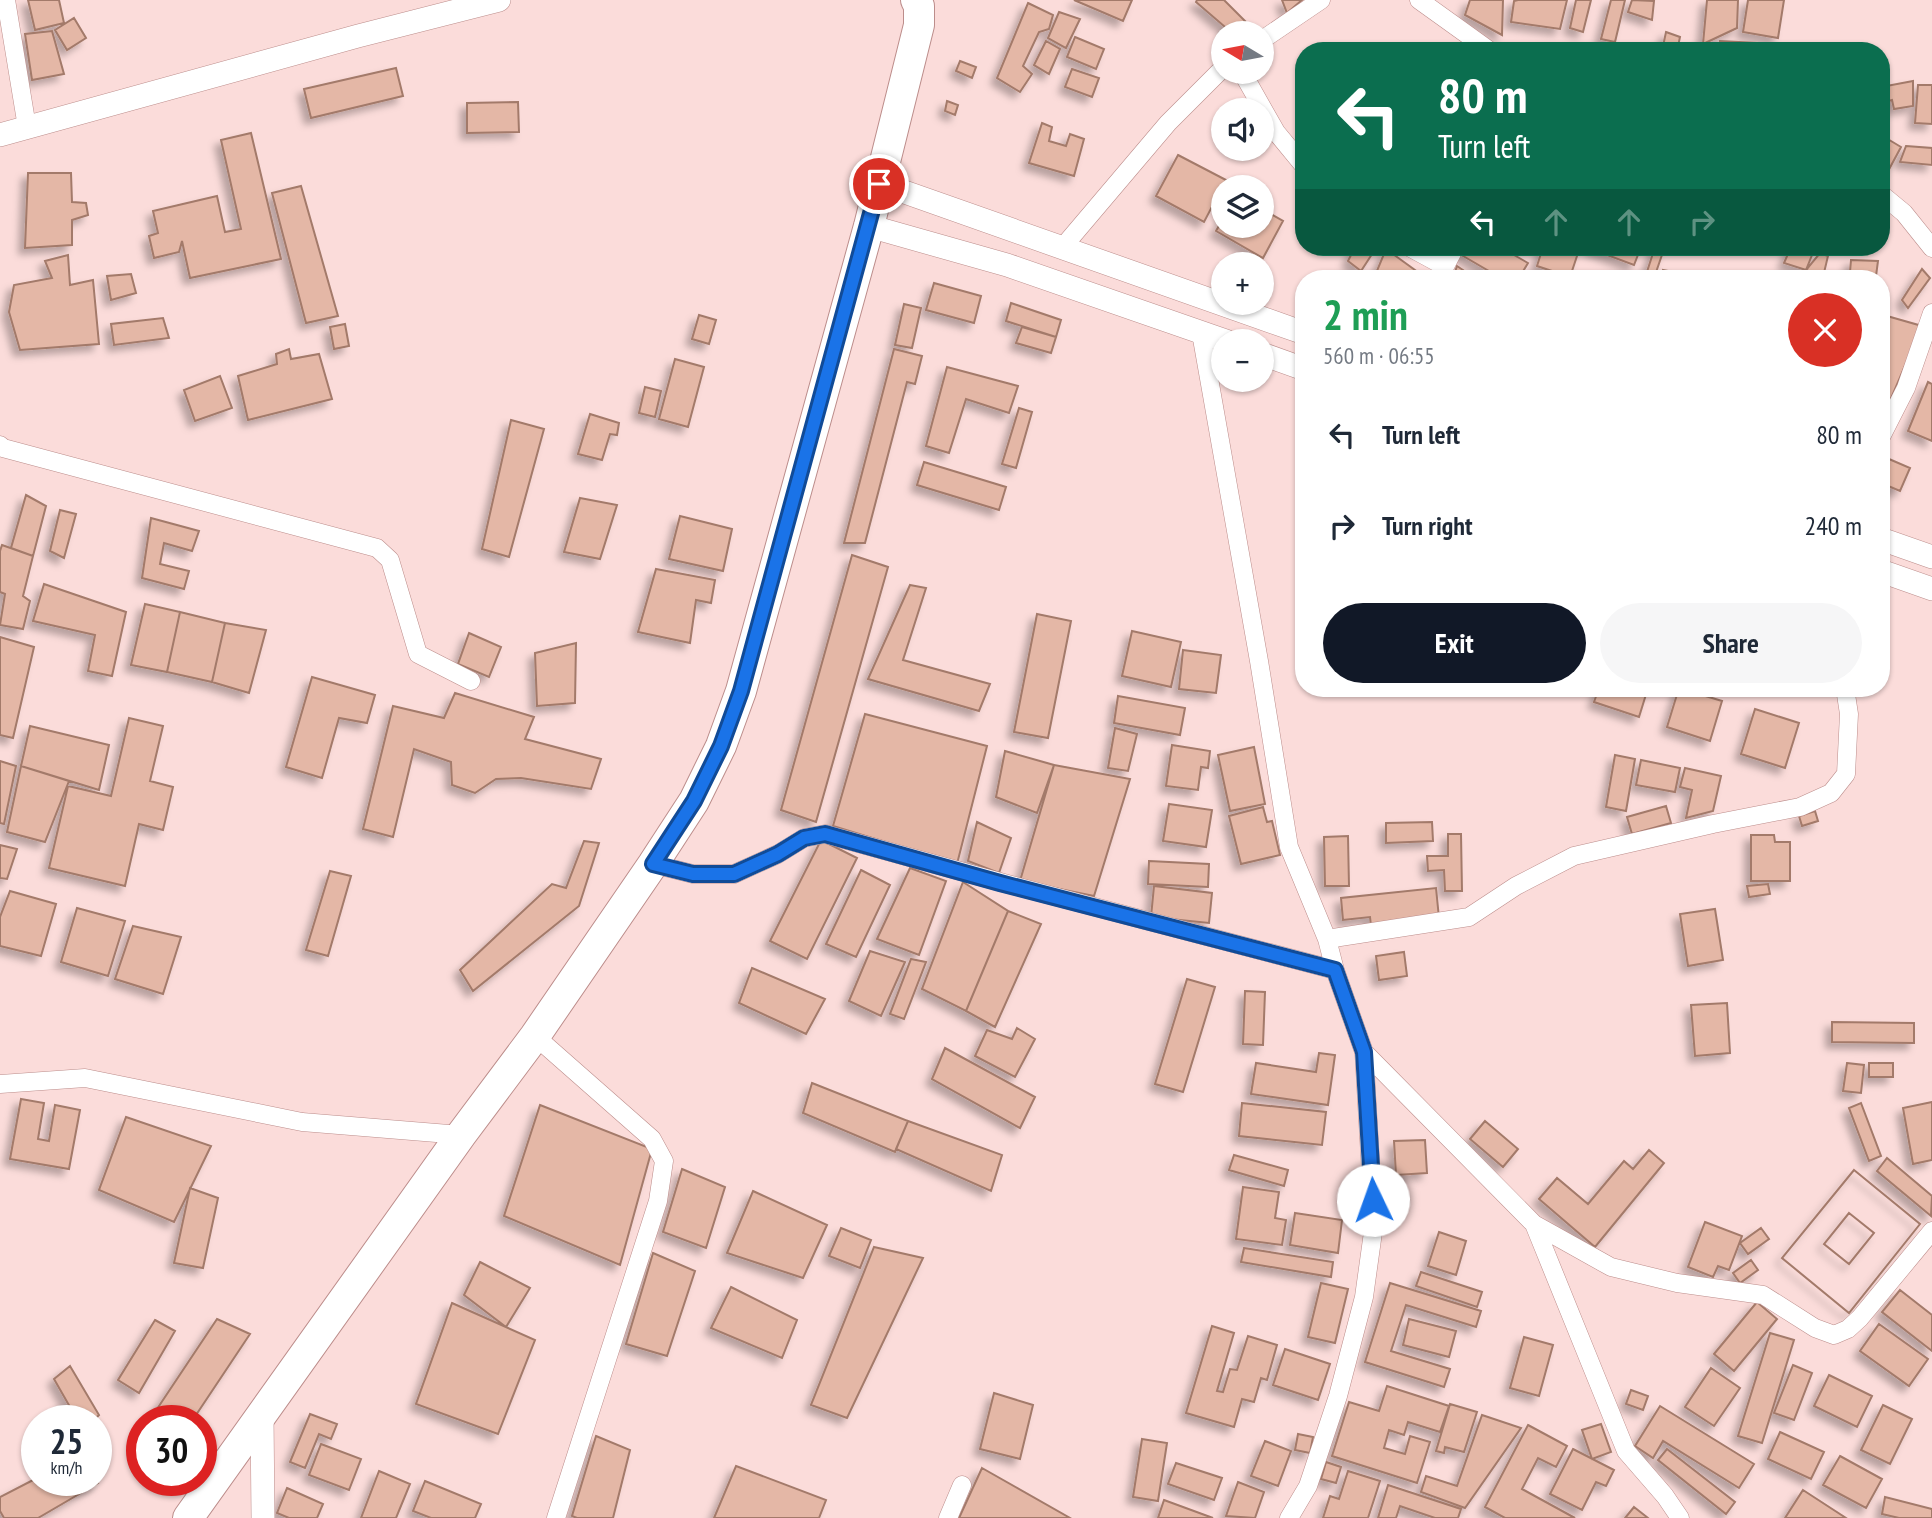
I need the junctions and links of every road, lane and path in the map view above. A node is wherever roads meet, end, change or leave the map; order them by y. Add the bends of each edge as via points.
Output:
1 (6, 0) edge
2 (499, 0) edge
3 (916, 0) edge
4 (1321, 0) edge
5 (1419, 0) edge
6 (1274, 32) edge
7 (1477, 42) edge
8 (1211, 80) edge
9 (1249, 84) edge
10 (27, 127) junction
11 (0, 135) edge
12 (1295, 155) edge
13 (879, 184) junction
14 (1890, 201) edge
15 (869, 226) junction
16 (1062, 248) junction
17 (1932, 248) edge
18 (1421, 256) edge
19 (1438, 270) edge
20 (1932, 313) edge
21 (1295, 330) edge
22 (1201, 333) junction
23 (1211, 336) edge
24 (1274, 358) edge
25 (1295, 366) edge
26 (1890, 419) edge
27 (0, 445) edge
28 (1890, 542) edge
29 (1932, 557) edge
30 (1890, 574) edge
31 (1932, 589) edge
32 (471, 681) dead end
33 (1846, 697) edge
34 (653, 864) junction
35 (1327, 939) junction
36 (1335, 970) junction
37 (535, 1036) junction
38 (1364, 1052) junction
39 (0, 1084) edge
40 (461, 1135) junction
41 (1534, 1224) junction
42 (1932, 1231) edge
43 (262, 1415) junction
44 (961, 1485) dead end
45 (188, 1518) edge
46 (263, 1518) edge
47 (556, 1518) edge
48 (948, 1518) edge
49 (1289, 1518) edge
50 (1680, 1518) edge

1 - 10 street
2 - 10 street
3 - 13 highway via 919,25
4 - 6 street
5 - 7 street
8 - 16 street via 1168,123
9 - 12 street
10 - 11 street
13 - 15 highway
13 - 16 street
14 - 17 street
15 - 22 street via 1007,265
15 - 34 highway via 741,691 699,790
16 - 21 street
18 - 19 street
20 - 26 street
22 - 23 street
22 - 35 street via 1289,847
24 - 25 street
27 - 32 street via 377,548 390,560 418,654
28 - 29 street
30 - 31 street
33 - 35 street via 1846,774 1831,793 1800,807 1574,856 1469,917
34 - 36 street via 693,874 734,874 804,838 825,834
34 - 37 highway
35 - 36 street
36 - 38 street
37 - 40 highway
37 - 47 street via 652,1139 664,1161 658,1201
38 - 41 street
38 - 49 street via 1374,1224 1364,1297 1308,1486
39 - 40 street via 85,1078 302,1122
40 - 43 highway
41 - 42 street via 1611,1266 1677,1283 1763,1296 1834,1335 1860,1318
41 - 50 street via 1626,1451
43 - 45 highway
43 - 46 street
44 - 48 street

